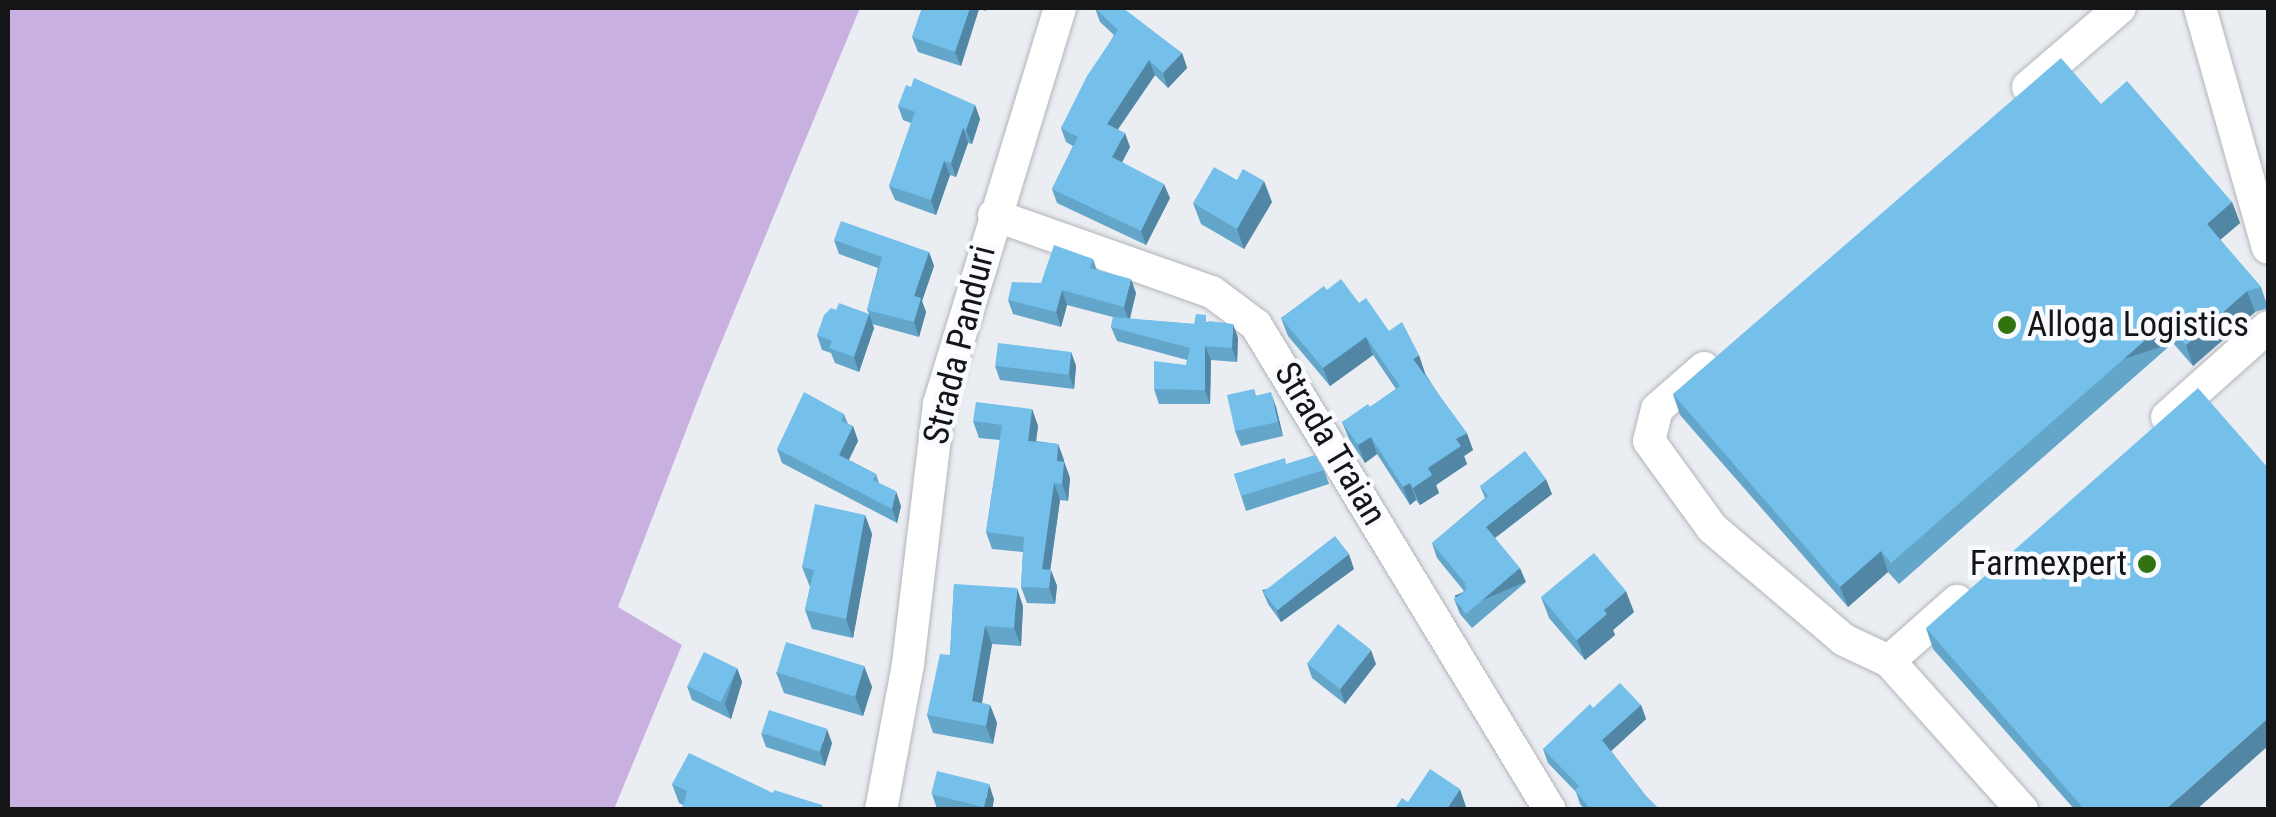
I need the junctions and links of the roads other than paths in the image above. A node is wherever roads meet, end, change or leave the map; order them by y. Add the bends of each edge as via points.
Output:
1 (1060, 8) edge
2 (2120, 8) edge
3 (2200, 8) edge
4 (2000, 112) edge
5 (994, 215) junction
6 (2268, 248) edge
7 (2268, 327) edge
8 (1732, 344) edge
9 (2137, 443) edge
10 (1977, 584) edge
11 (1889, 661) junction
12 (881, 810) edge
13 (1550, 810) edge
14 (2022, 810) edge

1 - 5 street, Strada Panduri
2 - 4 street
3 - 6 street
5 - 12 street, Strada Panduri via 938,404 908,664
5 - 13 street, Strada Traian via 1212,292 1256,324
7 - 9 street
8 - 11 street via 1657,409 1649,441 1712,528 1844,640
10 - 11 street
11 - 14 street

